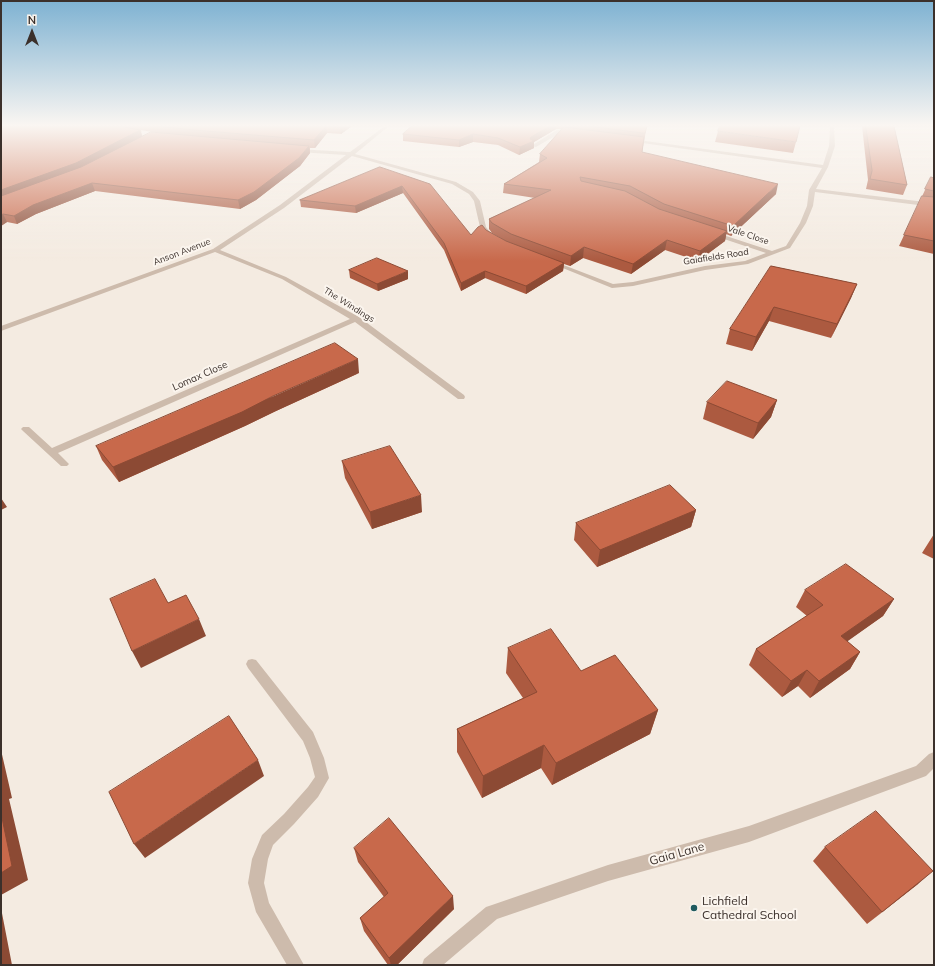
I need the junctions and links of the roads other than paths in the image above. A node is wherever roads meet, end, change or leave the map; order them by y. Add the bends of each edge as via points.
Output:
1 (328, 171) edge
2 (414, 171) edge
3 (824, 171) edge
4 (812, 190) junction
5 (934, 206) edge
6 (704, 231) edge
7 (496, 239) edge
8 (215, 250) junction
9 (772, 253) junction
10 (543, 259) edge
11 (356, 319) junction
12 (1, 329) edge
13 (461, 397) dead end
14 (26, 429) dead end
15 (52, 452) junction
16 (64, 464) dead end
17 (252, 664) dead end
18 (934, 759) edge
19 (296, 965) edge
20 (430, 965) edge

1 - 8 street, Anson Avenue via 278,210
2 - 7 street via 454,183 471,193 477,201 483,227
3 - 4 street, Gaiafields Road
4 - 5 street
4 - 9 street, Gaiafields Road via 810,206 803,223 788,247
6 - 9 street, Vale Close
8 - 11 street, The Windings via 284,278
8 - 12 street, Anson Avenue
9 - 10 street, Gaiafields Road via 746,263 612,286
11 - 13 street, The Windings
11 - 15 street, Lomax Close
14 - 15 street
15 - 16 street
17 - 19 street via 308,737 322,778 313,792 267,840 260,859 256,883 262,906
18 - 20 street, Gaia Lane via 921,771 756,831 608,873 492,913

